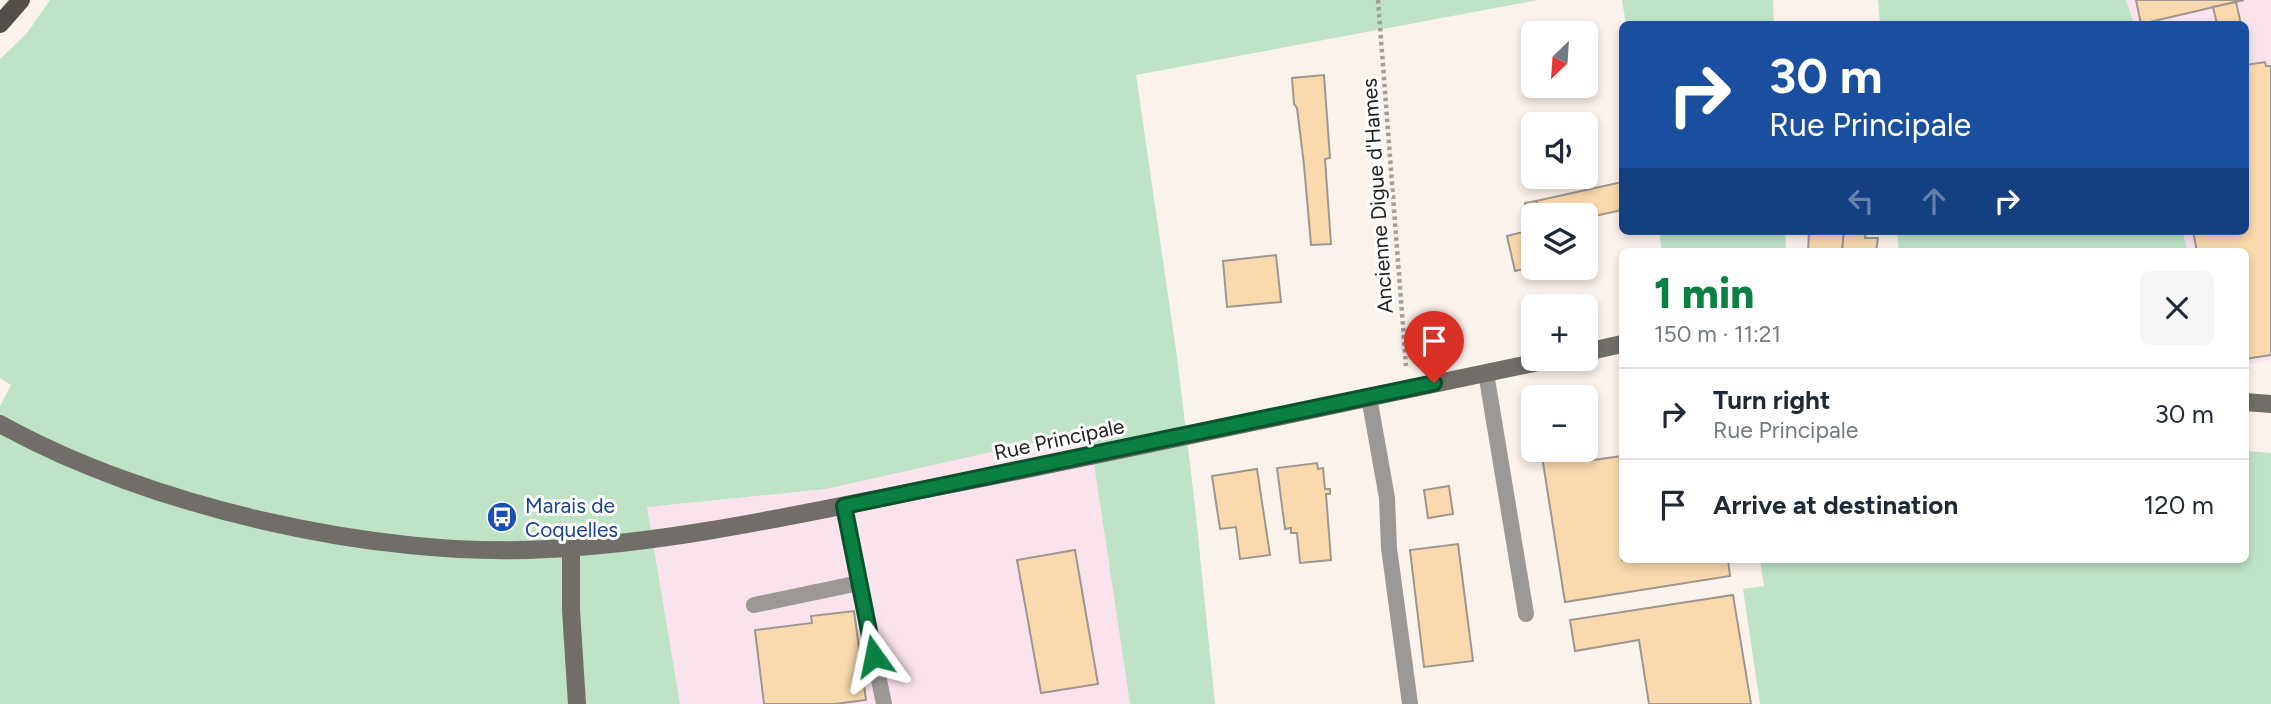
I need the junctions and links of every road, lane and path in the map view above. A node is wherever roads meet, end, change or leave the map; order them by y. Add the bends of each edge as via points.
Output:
1 (21, 0) edge
2 (1378, 0) edge
3 (0, 24) edge
4 (1619, 346) edge
5 (1598, 350) edge
6 (1521, 366) edge
7 (1486, 373) junction
8 (1408, 388) junction
9 (1369, 397) junction
10 (2249, 402) edge
11 (2271, 404) edge
12 (2, 425) edge
13 (844, 506) junction
14 (571, 548) junction
15 (859, 583) junction
16 (754, 605) dead end
17 (1526, 614) dead end
18 (577, 704) edge
19 (884, 704) edge
20 (1410, 704) edge

1 - 3 main road
2 - 8 path, Ancienne Digue d'Hames
4 - 5 street
6 - 7 street, Rue Principale
7 - 8 street, Rue Principale
7 - 17 lane
8 - 9 street, Rue Principale
9 - 13 street, Rue Principale
9 - 20 lane via 1387,498 1389,548
10 - 11 street
12 - 14 street, Rue Principale via 133,482 279,524 445,548
13 - 14 street, Rue Principale
13 - 15 lane
14 - 18 street
15 - 16 lane
15 - 19 lane

